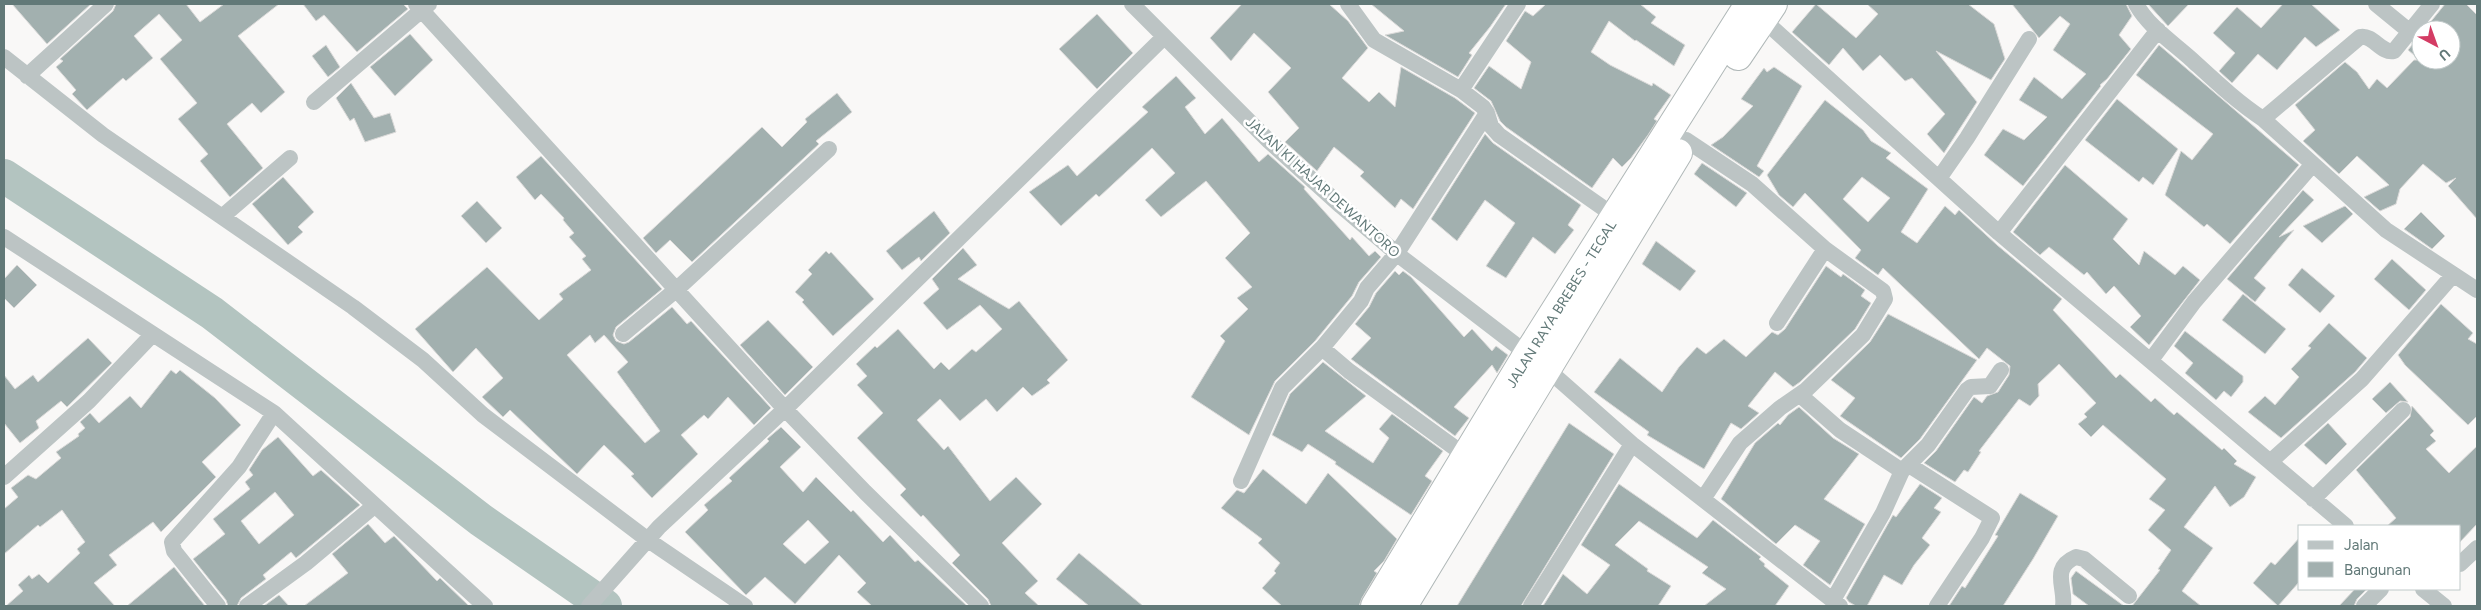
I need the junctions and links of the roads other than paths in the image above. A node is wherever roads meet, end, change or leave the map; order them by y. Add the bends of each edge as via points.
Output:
1 (106, 4) edge
2 (1132, 4) edge
3 (1348, 4) edge
4 (1518, 4) edge
5 (2136, 4) edge
6 (2376, 4) edge
7 (2432, 4) edge
8 (422, 6) edge
9 (1758, 8) edge
10 (2158, 30) junction
11 (2409, 31) junction
12 (1164, 37) junction
13 (2029, 39) dead end
14 (4, 57) edge
15 (26, 76) junction
16 (1461, 90) junction
17 (314, 102) dead end
18 (1487, 113) junction
19 (2263, 119) junction
20 (1686, 140) junction
21 (829, 149) dead end
22 (290, 158) dead end
23 (2313, 164) junction
24 (1940, 177) junction
25 (223, 216) junction
26 (1616, 217) junction
27 (1998, 233) junction
28 (4, 237) edge
29 (1825, 249) junction
30 (1397, 253) junction
31 (2453, 275) junction
32 (677, 289) junction
33 (2477, 290) edge
34 (1777, 323) dead end
35 (623, 334) dead end
36 (152, 335) junction
37 (1322, 348) junction
38 (2151, 360) junction
39 (1537, 362) junction
40 (2001, 370) dead end
41 (1800, 395) junction
42 (785, 409) junction
43 (2403, 410) dead end
44 (274, 414) junction
45 (1632, 444) junction
46 (1466, 456) junction
47 (2270, 462) junction
48 (1905, 468) junction
49 (4, 477) edge
50 (1241, 481) dead end
51 (1703, 499) junction
52 (2313, 499) junction
53 (374, 506) junction
54 (2345, 525) edge
55 (642, 546) junction
56 (2477, 548) edge
57 (2461, 563) edge
58 (2380, 590) edge
59 (2428, 590) edge
60 (2129, 596) dead end
61 (1836, 603) edge
62 (218, 606) edge
63 (247, 606) edge
64 (485, 606) edge
65 (589, 606) edge
66 (745, 606) edge
67 (981, 606) edge
68 (1375, 606) edge
69 (1403, 606) edge
70 (1531, 606) edge
71 (1937, 606) edge
72 (2063, 606) edge
73 (2364, 606) edge
74 (2444, 606) edge

1 - 15 street
2 - 12 street, JALAN KI HAJAR DEWANTORO
3 - 16 street via 1374,40
4 - 16 street
5 - 10 street via 2142,15
6 - 11 street
7 - 11 street
8 - 17 street
8 - 32 street
9 - 20 highway, JALAN RAYA BREBES - TEGAL
9 - 24 street
9 - 26 highway, JALAN RAYA BREBES - TEGAL
10 - 19 street
10 - 27 street
11 - 19 street via 2391,52 2366,37 2360,37
12 - 30 street, JALAN KI HAJAR DEWANTORO via 1276,148
12 - 42 street
13 - 24 street
14 - 15 street
15 - 25 street via 103,135
16 - 18 street
18 - 26 street via 1491,126 1499,135
18 - 30 street
19 - 23 street
20 - 29 street via 1752,184
20 - 39 highway, JALAN RAYA BREBES - TEGAL
21 - 32 street
22 - 25 street
23 - 31 street via 2386,230
23 - 38 street via 2194,302
24 - 27 street
25 - 55 street via 423,360 483,415
26 - 39 highway, JALAN RAYA BREBES - TEGAL
27 - 38 street
28 - 36 street
29 - 34 street
29 - 41 street via 1883,291 1885,299 1863,334
30 - 37 street
30 - 39 street, JALAN KI HAJAR DEWANTORO
31 - 33 street
31 - 47 street via 2362,379
32 - 35 street
32 - 42 street
36 - 44 street
36 - 49 street via 89,401
37 - 46 street
37 - 50 street via 1282,388
38 - 47 street
39 - 45 street, JALAN KI HAJAR DEWANTORO
39 - 46 highway, JALAN RAYA BREBES - TEGAL
39 - 69 highway, JALAN RAYA BREBES - TEGAL
40 - 48 street via 1990,386 1967,390 1928,445
41 - 48 street via 1840,430
41 - 51 street via 1740,443
42 - 55 street
42 - 67 street
43 - 52 street
44 - 53 street
44 - 62 street via 239,467 172,542 174,551
45 - 51 street, JALAN KI HAJAR DEWANTORO
45 - 70 street
46 - 68 highway, JALAN RAYA BREBES - TEGAL
47 - 52 street
48 - 61 street
48 - 71 street via 1992,518
51 - 61 street, JALAN KI HAJAR DEWANTORO
52 - 54 street
53 - 63 street via 306,563
53 - 64 street
55 - 65 street
55 - 66 street
56 - 57 street
58 - 73 street
59 - 74 street
60 - 72 street via 2084,559 2076,557 2065,564 2060,574

